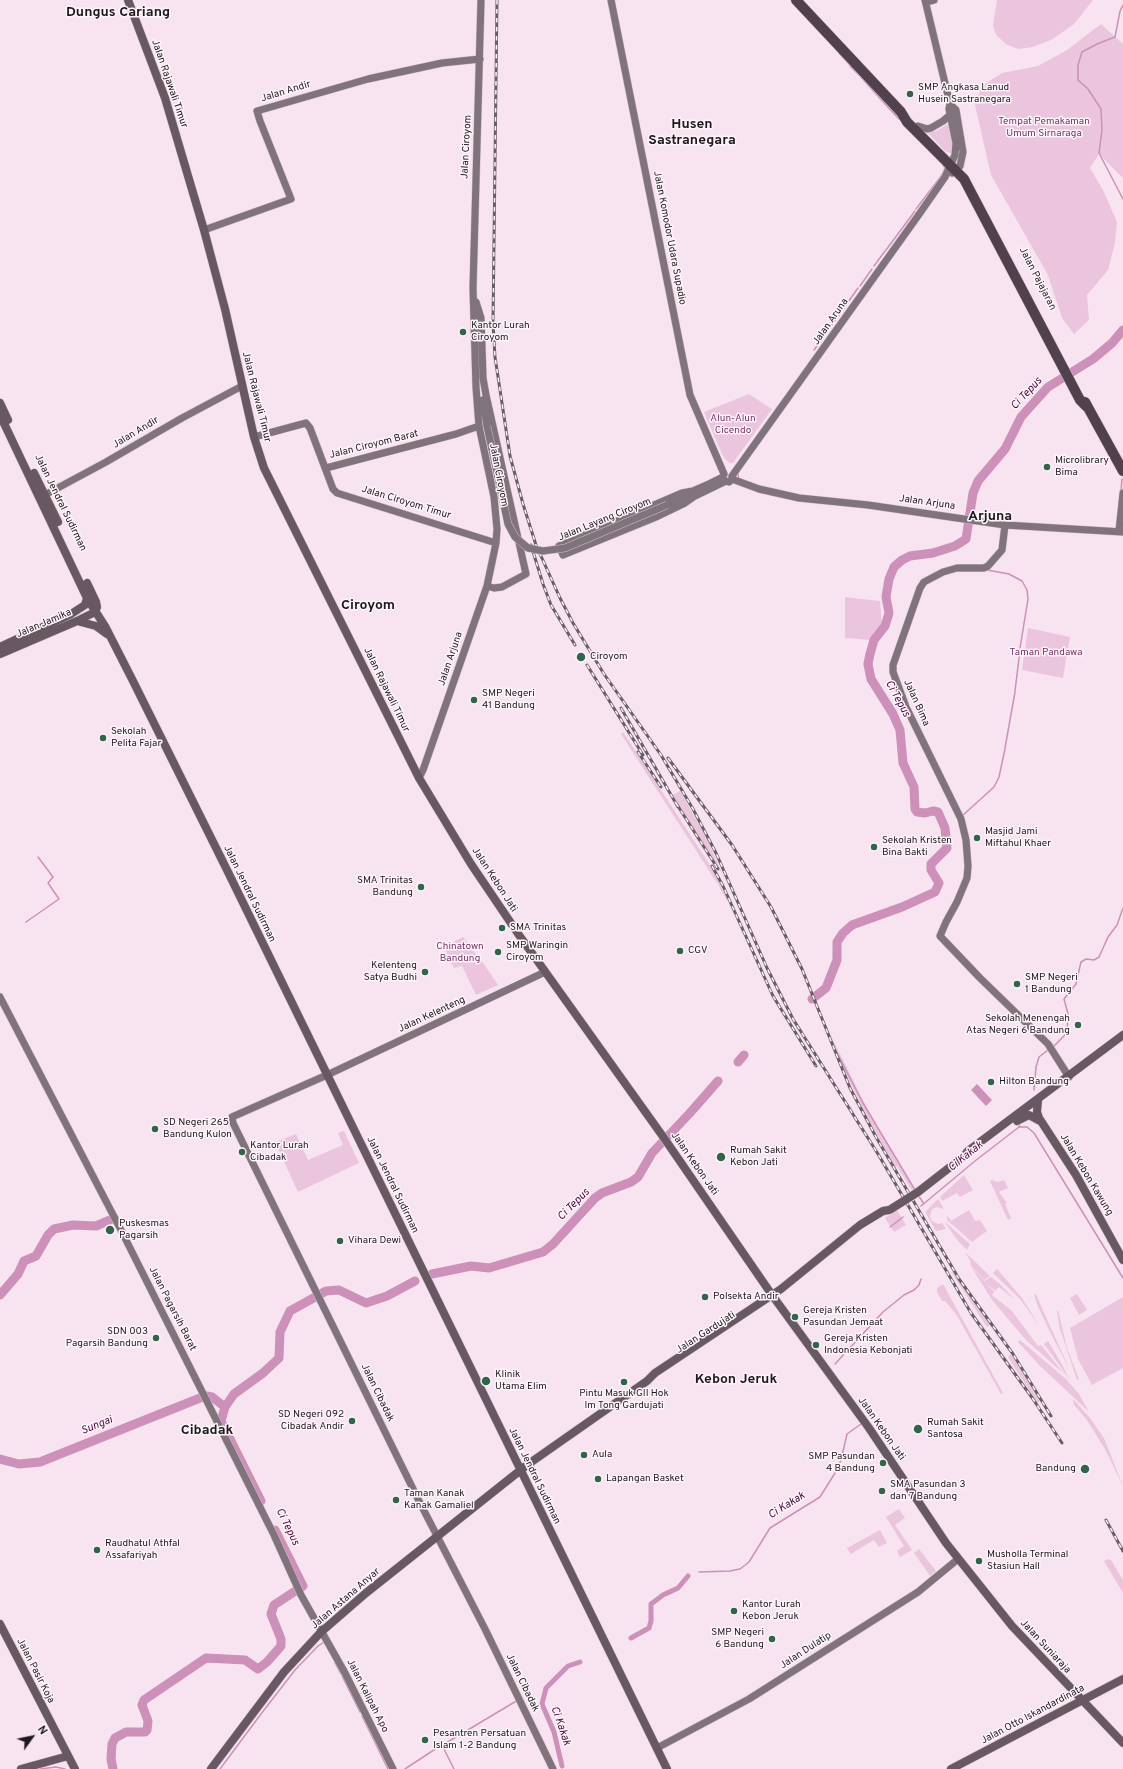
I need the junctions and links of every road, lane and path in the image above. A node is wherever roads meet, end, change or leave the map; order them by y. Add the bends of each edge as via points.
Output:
1 (128, 0) edge
2 (481, 0) edge
3 (611, 0) edge
4 (796, 0) edge
5 (934, 0) edge
6 (926, 1) edge
7 (480, 59) junction
8 (950, 104) junction
9 (901, 112) junction
10 (950, 115) junction
11 (918, 126) junction
12 (954, 166) junction
13 (204, 230) junction
14 (480, 378) junction
15 (242, 386) junction
16 (0, 403) edge
17 (0, 415) edge
18 (483, 426) junction
19 (254, 437) junction
20 (326, 468) junction
21 (1123, 472) edge
22 (727, 478) junction
23 (1123, 492) edge
24 (694, 493) junction
25 (43, 496) junction
26 (1005, 525) junction
27 (1121, 532) edge
28 (496, 543) junction
29 (487, 586) junction
30 (87, 598) junction
31 (95, 612) junction
32 (77, 621) junction
33 (111, 638) junction
34 (0, 647) edge
35 (0, 654) edge
36 (419, 778) junction
37 (546, 972) junction
38 (0, 997) edge
39 (1123, 1035) edge
40 (327, 1075) junction
41 (1069, 1077) junction
42 (1038, 1100) junction
43 (1042, 1123) junction
44 (963, 1157) junction
45 (1123, 1260) edge
46 (765, 1284) junction
47 (782, 1291) junction
48 (774, 1297) junction
49 (784, 1310) junction
50 (520, 1471) junction
51 (438, 1537) junction
52 (958, 1559) junction
53 (0, 1624) edge
54 (322, 1632) junction
55 (1123, 1679) edge
56 (1082, 1700) junction
57 (1123, 1743) edge
58 (657, 1748) junction
59 (68, 1756) junction
60 (21, 1769) edge
61 (75, 1769) edge
62 (211, 1769) edge
63 (393, 1769) edge
64 (553, 1769) edge
65 (667, 1769) edge
66 (951, 1769) edge

1 - 13 main road, Jalan Rajawali Timur via 164,98
2 - 7 street, Jalan Ciroyom
3 - 22 street, Jalan Komodor Udara Supadio via 690,395
4 - 9 highway
5 - 6 street
6 - 8 street
7 - 13 street, Jalan Andir via 368,79 257,111 291,199
7 - 14 street, Jalan Ciroyom via 473,295 477,318
8 - 10 street
8 - 12 street via 956,110 963,147 963,155
9 - 11 highway
9 - 12 highway via 907,122
10 - 11 street via 931,128
10 - 12 street via 956,149
11 - 12 highway
12 - 21 highway, Jalan Pajajaran via 972,181 1069,373 1080,400 1087,407
12 - 22 street, Jalan Aruna
13 - 15 main road, Jalan Rajawali Timur
14 - 18 street, Jalan Ciroyom
14 - 18 street, Jalan Layang Ciroyom
14 - 29 street, Jalan Ciroyom via 526,574 502,587
15 - 19 main road, Jalan Rajawali Timur
15 - 25 street, Jalan Andir
16 - 25 main road, Jalan Jendral Sudirman
17 - 25 main road, Jalan Jendral Sudirman
18 - 20 street, Jalan Ciroyom Barat
18 - 24 street, Jalan Layang Ciroyom, bridge via 508,524 515,537 528,548 543,551 565,548
18 - 28 street, Jalan Ciroyom via 494,497
19 - 20 street, Jalan Ciroyom Barat via 306,424
19 - 36 main road, Jalan Rajawali Timur via 264,468 286,514
20 - 28 street, Jalan Ciroyom Timur via 333,489 337,493
22 - 24 street
22 - 26 street, Jalan Arjuna via 759,489 800,498
23 - 27 street
24 - 24 street via 685,503 656,517 563,555 559,546 682,493
25 - 30 main road, Jalan Jendral Sudirman
25 - 31 main road, Jalan Jendral Sudirman via 96,602
26 - 27 street, Jalan Arjuna
26 - 41 street, Jalan Bima via 1002,550 988,566 957,568 924,582 893,665 895,679 906,707 961,819 966,840 967,878 940,936 1050,1046
28 - 29 street, Jalan Ciroyom
29 - 36 street, Jalan Arjuna
30 - 31 main road, Jalan Jendral Sudirman
30 - 34 main road, Jalan Jamika via 85,605 71,614
31 - 32 main road, Jalan Jamika
31 - 33 main road, Jalan Jendral Sudirman
32 - 33 main road via 96,626
32 - 35 main road, Jalan Jamika
33 - 40 main road, Jalan Jendral Sudirman
36 - 37 main road, Jalan Kebon Jati via 479,876
37 - 40 street, Jalan Kelenteng
37 - 46 main road, Jalan Kebon Jati
38 - 54 street, Jalan Pagarsih Barat via 123,1234 274,1535 297,1587
39 - 41 main road
40 - 50 main road, Jalan Jendral Sudirman
40 - 51 street, Jalan Cibadak via 232,1117 233,1123
41 - 42 main road
42 - 43 main road, Jalan Kebon Kawung via 1037,1112
42 - 44 main road
43 - 44 main road via 1031,1116 1024,1117 969,1156
43 - 45 main road, Jalan Kebon Kawung via 1076,1175
44 - 47 main road, Jalan Gardujati, bridge via 918,1192 838,1246
46 - 47 main road
46 - 48 main road, Jalan Kebon Jati
47 - 48 main road, Jalan Gardujati
47 - 49 main road
48 - 49 main road, Jalan Kebon Jati
48 - 50 main road, Jalan Gardujati via 655,1373
49 - 52 main road, Jalan Kebon Jati via 870,1428
50 - 51 main road, Jalan Astana Anyar
50 - 58 main road, Jalan Jendral Sudirman
51 - 54 main road, Jalan Astana Anyar via 366,1593
51 - 64 street, Jalan Cibadak
52 - 56 main road, Jalan Suniaraja via 1012,1626
52 - 58 street, Jalan Dulatip via 918,1592 749,1699
53 - 59 main road, Jalan Pasir Koja
54 - 62 main road, Jalan Astana Anyar via 284,1672
54 - 63 street, Jalan Kalipah Apo
55 - 56 main road, Jalan Otto Iskandardinata
56 - 57 main road, Jalan Suniaraja
56 - 66 main road, Jalan Otto Iskandardinata
58 - 65 main road, Jalan Jendral Sudirman
59 - 60 main road
59 - 61 main road, Jalan Pasir Koja

